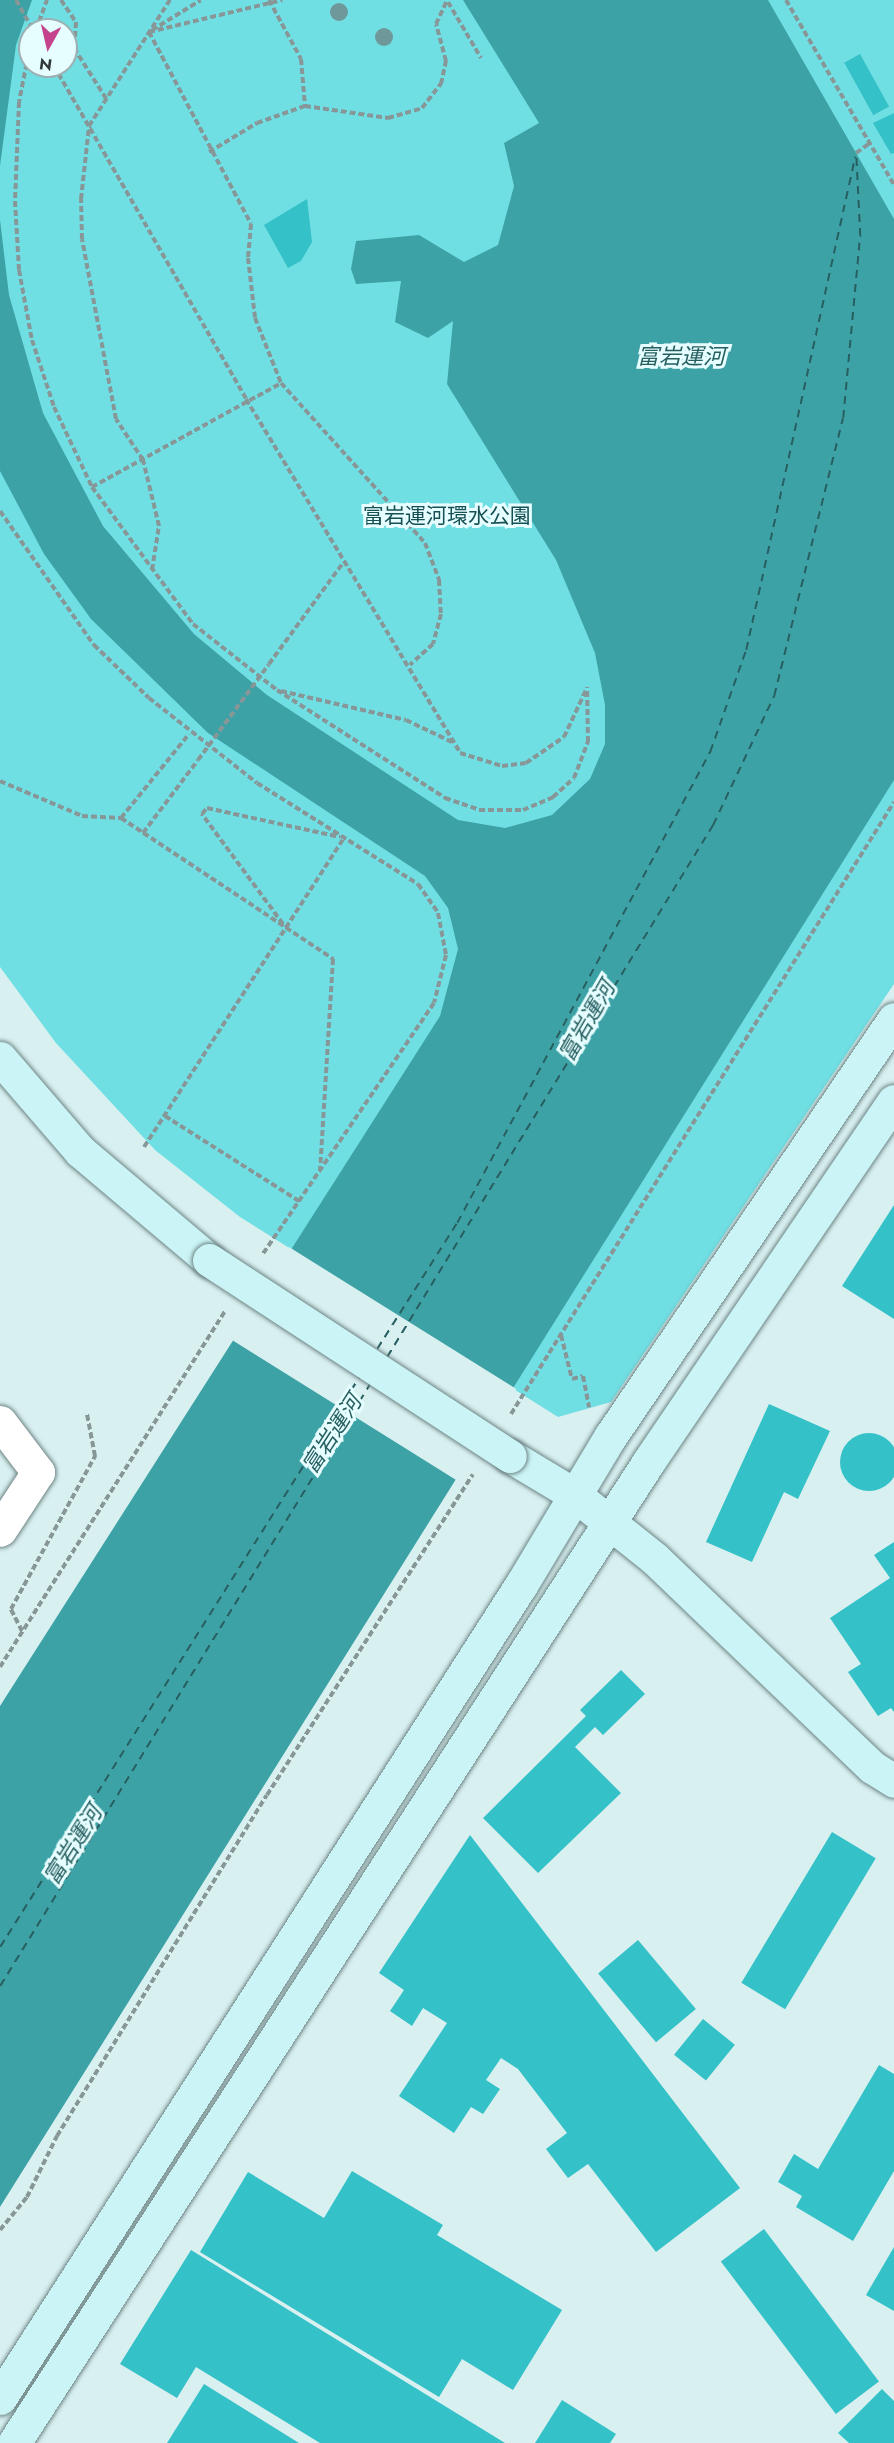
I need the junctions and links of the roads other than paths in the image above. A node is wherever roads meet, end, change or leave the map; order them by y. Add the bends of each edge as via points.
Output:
1 (894, 1019) edge
2 (0, 1058) edge
3 (894, 1101) edge
4 (0, 1422) edge
5 (575, 1495) junction
6 (611, 1522) junction
7 (0, 1530) edge
8 (894, 1781) edge
9 (0, 2398) edge
10 (14, 2443) edge

1 - 5 street
2 - 5 street, bridge via 80,1152 209,1260 496,1459
3 - 6 street
4 - 7 street via 38,1472
5 - 6 street
5 - 9 street
6 - 8 street via 872,1767
6 - 10 street via 208,2135

